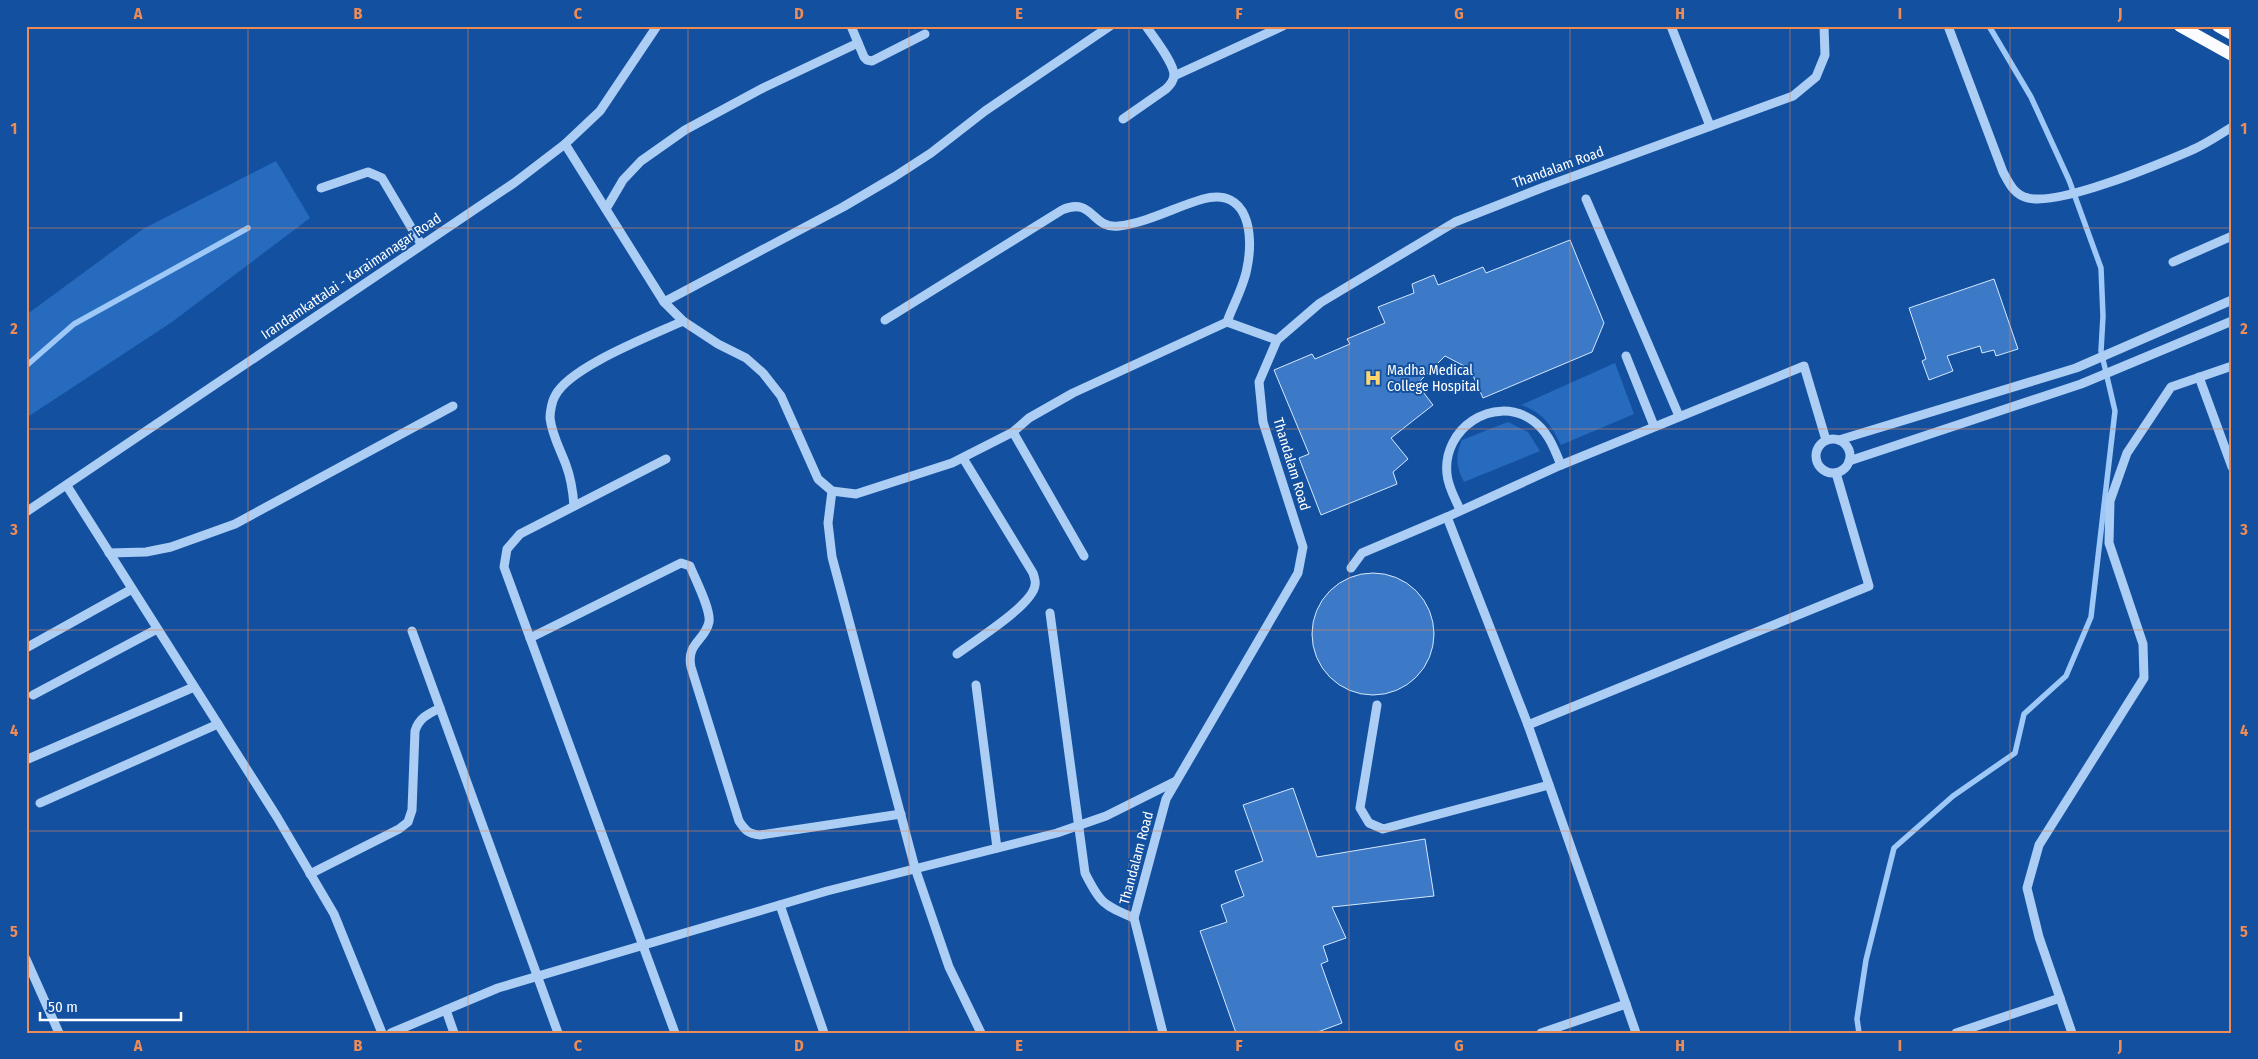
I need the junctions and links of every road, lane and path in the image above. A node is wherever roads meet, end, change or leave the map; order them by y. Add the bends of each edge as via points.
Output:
1 (657, 26) edge
2 (851, 26) edge
3 (1110, 26) edge
4 (1146, 26) edge
5 (1283, 26) edge
6 (1671, 26) edge
7 (1824, 26) edge
8 (1948, 26) edge
9 (2180, 26) edge
10 (2218, 26) edge
11 (925, 34) dead end
12 (2232, 34) edge
13 (858, 43) junction
14 (2232, 55) edge
15 (1174, 76) junction
16 (1123, 119) dead end
17 (1710, 126) junction
18 (2232, 127) edge
19 (565, 144) junction
20 (321, 188) dead end
21 (1586, 199) dead end
22 (606, 210) junction
23 (2232, 236) edge
24 (421, 244) junction
25 (2173, 262) dead end
26 (2232, 300) edge
27 (664, 302) junction
28 (885, 320) dead end
29 (683, 321) junction
30 (2232, 321) edge
31 (1227, 322) junction
32 (1277, 340) junction
33 (1626, 356) dead end
34 (2232, 366) edge
35 (2076, 368) junction
36 (2199, 377) junction
37 (2081, 384) junction
38 (453, 406) dead end
39 (1679, 416) junction
40 (1654, 426) junction
41 (1013, 432) junction
42 (1826, 440) junction
43 (1839, 440) junction
44 (964, 458) junction
45 (666, 459) dead end
46 (1849, 461) junction
47 (1560, 465) junction
48 (2232, 467) edge
49 (1836, 473) junction
50 (67, 486) junction
51 (832, 491) junction
52 (574, 506) junction
53 (1460, 510) junction
54 (26, 512) edge
55 (1447, 517) junction
56 (109, 553) junction
57 (1084, 556) dead end
58 (1351, 568) dead end
59 (132, 589) junction
60 (1050, 613) dead end
61 (157, 629) junction
62 (412, 631) dead end
63 (530, 638) junction
64 (26, 648) edge
65 (957, 654) dead end
66 (976, 685) dead end
67 (194, 687) junction
68 (32, 695) dead end
69 (1377, 705) dead end
70 (440, 708) junction
71 (218, 724) junction
72 (1528, 725) junction
73 (28, 759) dead end
74 (1176, 781) junction
75 (1549, 785) junction
76 (40, 803) dead end
77 (901, 814) junction
78 (1078, 826) junction
79 (997, 848) junction
80 (915, 868) junction
81 (310, 874) junction
82 (780, 905) junction
83 (1134, 918) junction
84 (644, 946) junction
85 (26, 959) edge
86 (539, 977) junction
87 (2060, 998) junction
88 (1626, 1004) junction
89 (446, 1010) junction
90 (59, 1033) edge
91 (382, 1033) edge
92 (391, 1033) edge
93 (454, 1033) edge
94 (558, 1033) edge
95 (675, 1033) edge
96 (824, 1033) edge
97 (981, 1033) edge
98 (1163, 1033) edge
99 (1541, 1033) edge
100 (1636, 1033) edge
101 (1956, 1033) edge
102 (2072, 1033) edge

1 - 19 street, Irandamkattalai - Karaimanagar Road via 600,111
2 - 13 street
3 - 27 street via 894,177
4 - 15 street via 1172,66
5 - 15 street
6 - 17 street
7 - 17 street, Thandalam Road via 1825,55 1816,77 1793,96
8 - 18 street via 2003,172 2012,189 2028,198 2051,199 2088,190 2193,149
9 - 14 main road
10 - 12 main road
11 - 13 street via 872,60 867,60
13 - 22 street via 684,130 640,161 623,180
15 - 16 street via 1166,89
17 - 32 street, Thandalam Road via 1455,222 1320,303
19 - 22 street
19 - 24 street, Irandamkattalai - Karaimanagar Road via 514,183
20 - 24 street via 368,172 382,178
21 - 39 street
22 - 27 street
23 - 25 street
24 - 50 street, Irandamkattalai - Karaimanagar Road
26 - 35 street
27 - 29 street
28 - 31 street via 1073,205 1085,208 1100,222 1116,227 1142,222 1204,199 1224,197 1239,206 1249,227 1247,269
29 - 51 street via 746,358 763,373 781,396 818,479
29 - 52 street via 605,357 572,377 555,395 550,415 553,434 567,466
30 - 37 street
31 - 32 street
31 - 41 street via 1073,393 1029,418
32 - 74 street, Thandalam Road via 1259,382 1263,422 1303,547 1298,573
33 - 40 street
34 - 36 street
35 - 37 street
35 - 43 street
36 - 48 street
36 - 87 street via 2171,387 2127,453 2110,501 2109,543 2143,644 2144,678 2039,844 2027,888 2038,937
37 - 46 street
38 - 56 street via 235,524 171,548
39 - 40 street
39 - 42 street via 1804,366
40 - 47 street
41 - 44 street
41 - 57 street
42 - 43 street
42 - 49 street via 1817,450 1818,464 1828,472
43 - 46 street via 1847,446
44 - 51 street via 856,494
44 - 65 street via 1033,573 1035,585 1020,608
45 - 52 street
46 - 49 street
47 - 53 street
47 - 53 street via 1546,434 1532,420 1514,412 1484,414 1467,423 1454,438 1447,456 1447,476
49 - 72 street via 1869,586
50 - 54 street, Irandamkattalai - Karaimanagar Road
50 - 56 street
51 - 77 street via 828,523 832,557
52 - 63 street via 520,534 507,549 504,568
53 - 55 street
55 - 58 street via 1362,553
55 - 72 street
56 - 59 street
59 - 61 street
59 - 64 street
60 - 78 street
61 - 67 street
61 - 68 street
62 - 70 street
63 - 77 street via 686,563 708,611 709,622 690,650 690,667 739,821 745,830 760,835
63 - 84 street
66 - 79 street
67 - 71 street
67 - 73 street
69 - 75 street via 1360,808 1369,822 1383,829
70 - 81 street via 417,723 412,810 408,822
70 - 86 street
71 - 76 street
71 - 81 street
72 - 75 street
74 - 78 street via 1106,816
74 - 83 street, Thandalam Road via 1166,799
75 - 88 street
77 - 80 street
78 - 79 street
78 - 83 street via 1085,873 1096,895 1109,907
79 - 80 street
80 - 82 street
80 - 97 street via 949,966
81 - 91 street via 334,914
82 - 84 street
82 - 96 street
83 - 98 street, Thandalam Road
84 - 86 street
84 - 95 street
85 - 90 street
86 - 89 street via 498,988
86 - 94 street
87 - 101 street
87 - 102 street
88 - 99 street
88 - 100 street
89 - 92 street
89 - 93 street

